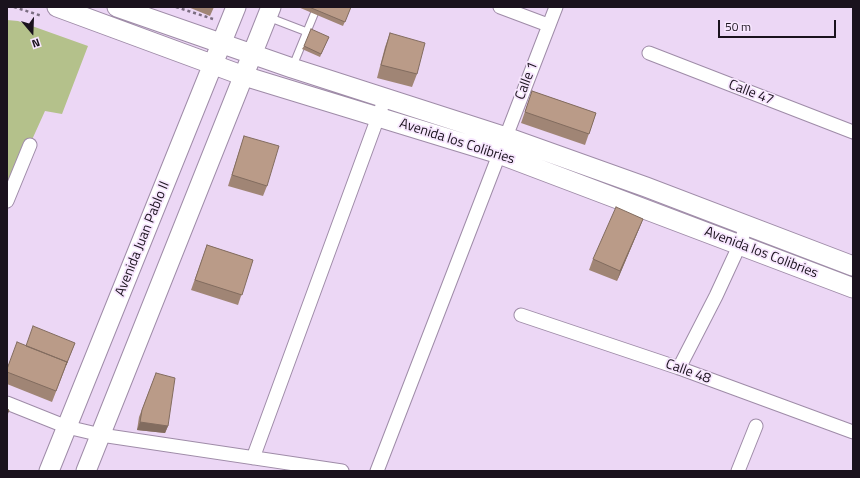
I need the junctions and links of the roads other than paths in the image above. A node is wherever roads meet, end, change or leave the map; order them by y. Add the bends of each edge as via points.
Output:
1 (57, 7) edge
2 (117, 7) edge
3 (236, 7) edge
4 (317, 7) edge
5 (500, 7) edge
6 (556, 7) edge
7 (269, 12) edge
8 (548, 25) junction
9 (307, 32) junction
10 (222, 42) junction
11 (648, 53) dead end
12 (252, 55) junction
13 (213, 64) junction
14 (292, 68) junction
15 (244, 76) junction
16 (385, 98) junction
17 (378, 117) junction
18 (853, 132) edge
19 (506, 137) junction
20 (30, 145) dead end
21 (499, 154) junction
22 (7, 201) edge
23 (743, 235) junction
24 (853, 266) edge
25 (853, 288) edge
26 (522, 315) dead end
27 (679, 368) junction
28 (7, 403) edge
29 (756, 426) dead end
30 (67, 427) junction
31 (853, 432) edge
32 (101, 435) junction
33 (253, 458) junction
34 (50, 471) edge
35 (86, 471) edge
36 (342, 471) edge
37 (377, 471) edge
38 (738, 471) edge

1 - 13 street, Avenida los Colibries
2 - 10 street, Avenida los Colibries
3 - 10 street, Avenida Juan Pablo II
4 - 9 lane
5 - 8 street
6 - 8 street, Calle 1
7 - 9 lane
7 - 12 street
8 - 19 street, Calle 1
9 - 14 lane
10 - 12 street, Avenida los Colibries
10 - 13 street, Avenida Juan Pablo II
11 - 18 street, Calle 47
12 - 14 street, Avenida los Colibries
12 - 15 street
13 - 15 street, Avenida los Colibries
13 - 30 street, Avenida Juan Pablo II
14 - 16 street, Avenida los Colibries
15 - 17 street, Avenida los Colibries
15 - 32 street
16 - 17 street
16 - 19 street, Avenida los Colibries
17 - 21 street, Avenida los Colibries
17 - 33 street
19 - 21 street, Calle 1
19 - 23 street, Avenida los Colibries via 646,187
20 - 22 street
21 - 23 street, Avenida los Colibries
21 - 37 street, Calle 1
23 - 24 street, Avenida los Colibries
23 - 25 street, Avenida los Colibries
23 - 27 street
26 - 27 street, Calle 48
27 - 31 street, Calle 48
28 - 30 street
29 - 38 street
30 - 32 street
30 - 34 street, Avenida Juan Pablo II
32 - 33 street
32 - 35 street
33 - 36 street

